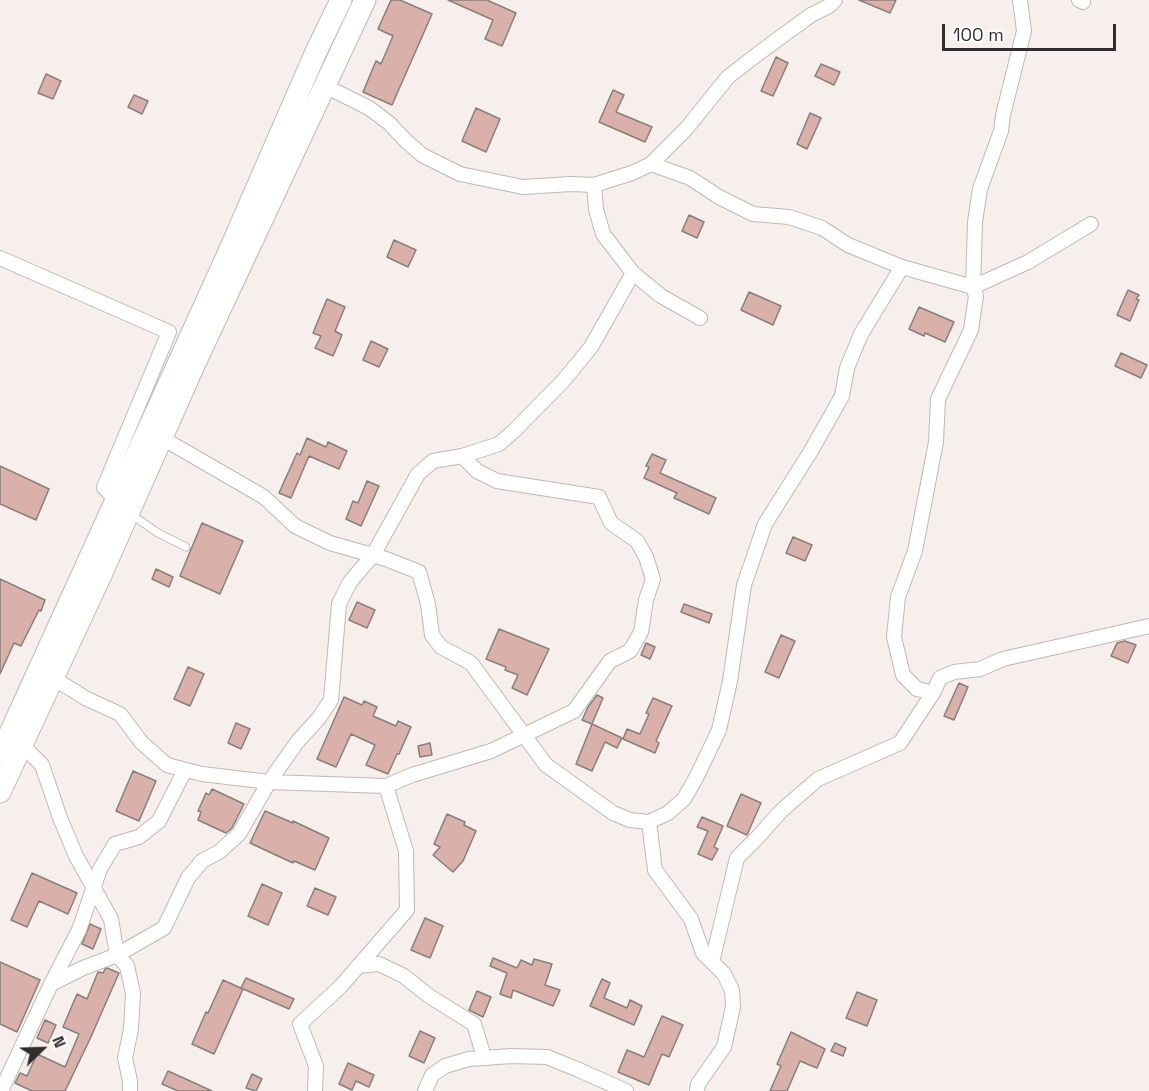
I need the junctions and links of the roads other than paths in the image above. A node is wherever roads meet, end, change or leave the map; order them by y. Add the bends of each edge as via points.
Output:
1 (341, 0) edge
2 (365, 0) edge
3 (835, 0) edge
4 (1020, 0) edge
5 (325, 86) junction
6 (651, 164) junction
7 (594, 185) junction
8 (1091, 224) dead end
9 (0, 258) edge
10 (902, 267) junction
11 (633, 273) junction
12 (973, 287) junction
13 (700, 318) dead end
14 (162, 438) junction
15 (462, 456) junction
16 (119, 508) junction
17 (186, 547) dead end
18 (373, 555) junction
19 (1149, 626) edge
20 (45, 677) junction
21 (933, 693) junction
22 (525, 735) junction
23 (9, 747) edge
24 (185, 770) junction
25 (269, 782) junction
26 (386, 786) junction
27 (0, 792) edge
28 (649, 822) junction
29 (93, 889) junction
30 (117, 955) junction
31 (712, 962) junction
32 (358, 966) junction
33 (51, 984) junction
34 (484, 1057) junction
35 (4, 1088) edge
36 (130, 1091) edge
37 (315, 1091) edge
38 (425, 1091) edge
39 (626, 1091) edge
40 (697, 1091) edge

1 - 16 main road
2 - 5 main road
3 - 6 street via 728,77 686,129
4 - 12 street via 1024,31 1001,131 980,189
5 - 7 street via 369,108 422,156 460,174 523,187
5 - 14 main road
6 - 7 street
6 - 10 street via 690,178 753,214 789,217 822,228 848,245
7 - 11 street via 603,234
8 - 12 street via 1028,262
9 - 16 street via 169,332 104,487
10 - 12 street
10 - 28 street via 861,334 847,368 842,396 765,524 744,585 719,730 684,799
11 - 13 street via 661,296
11 - 15 street via 591,347 564,380 499,444
12 - 21 street via 976,296 971,330 938,399 936,442 915,551 898,597 894,637 903,675 917,689
14 - 16 main road
14 - 18 street via 264,497 295,526 330,543
15 - 18 street via 433,461 418,474
15 - 22 street via 477,471 497,481 599,497 611,523 637,541 652,579 641,632 630,651 610,661 574,711
16 - 17 lane
16 - 20 main road
18 - 22 street via 419,572 432,635 441,647 471,663
18 - 25 street via 350,582 339,603 331,700
19 - 21 street via 1003,659 980,669 954,672 940,678
20 - 23 main road
20 - 24 street via 120,714 142,743 167,765
21 - 31 street via 900,743 818,779 736,858
22 - 26 street via 491,751
22 - 28 street via 546,765 613,813
23 - 27 main road
23 - 29 street via 42,765 60,818
24 - 25 street
24 - 29 street via 159,821 140,837 115,844
25 - 26 street
25 - 30 street via 239,834 202,861 188,878 164,928
26 - 32 street via 406,851 407,910
28 - 31 street via 655,870 691,919 703,953
29 - 30 street via 111,919
29 - 33 street via 79,930
30 - 33 street
30 - 36 street via 126,966 133,993 125,1058
31 - 40 street via 732,990 733,1007 724,1047
32 - 34 street via 379,964 405,976 474,1024
32 - 37 street via 300,1024 316,1066
33 - 35 street
34 - 38 street via 440,1069 432,1075
34 - 39 street via 547,1057

